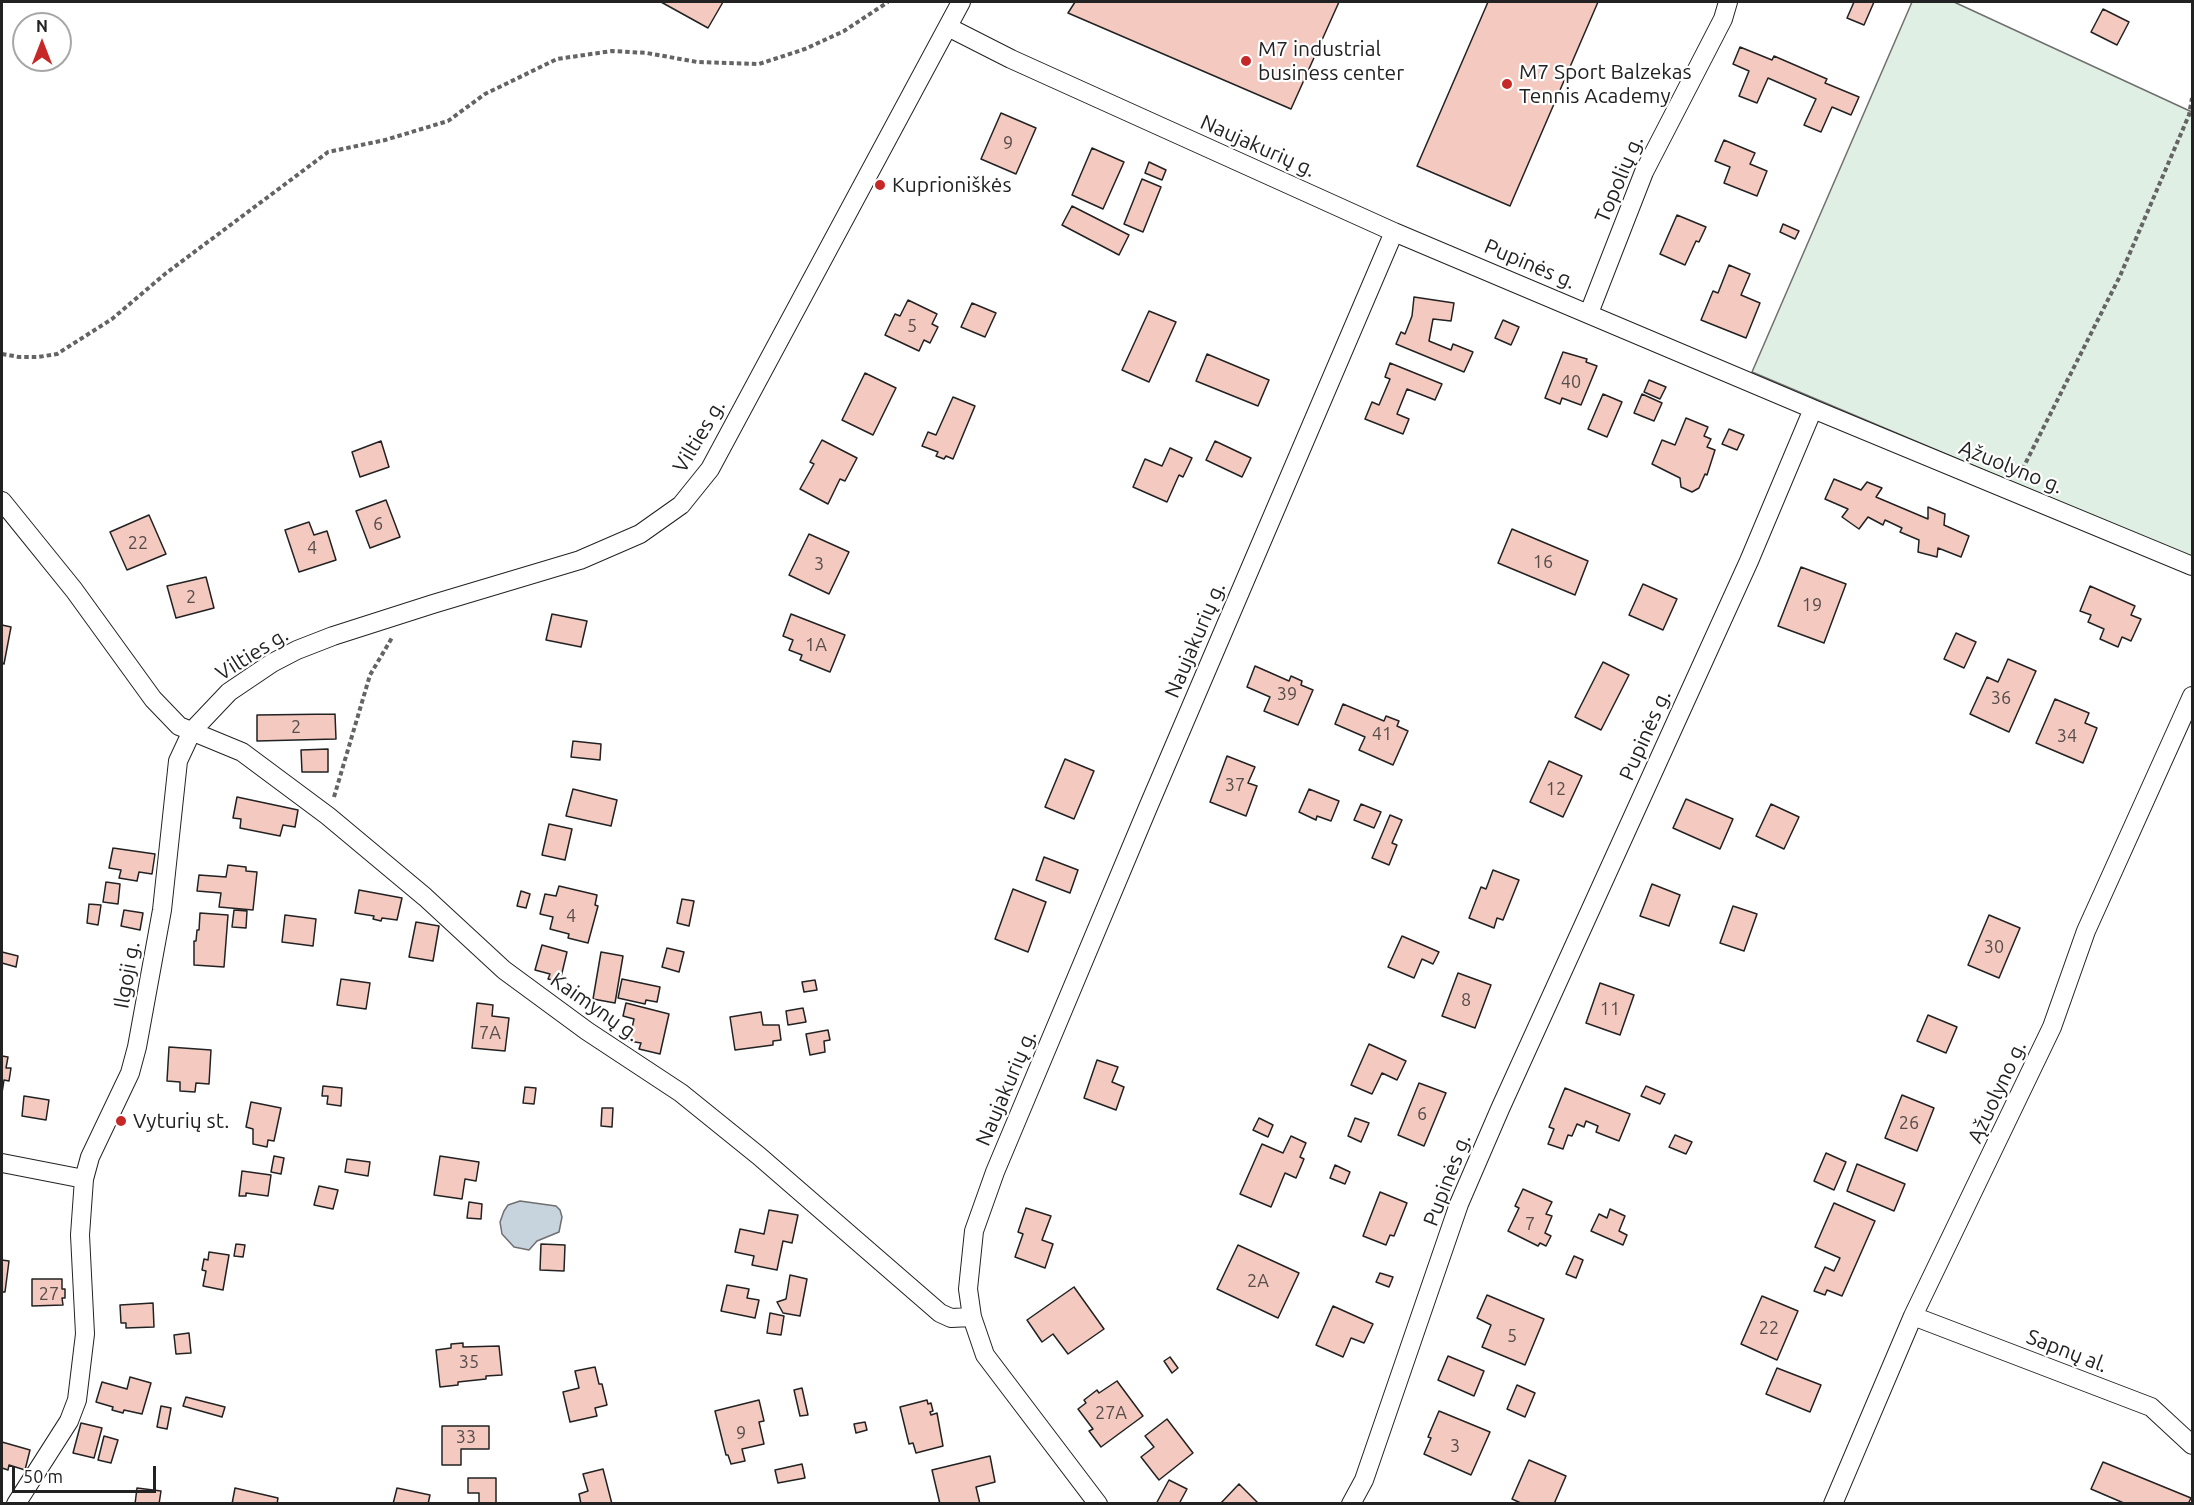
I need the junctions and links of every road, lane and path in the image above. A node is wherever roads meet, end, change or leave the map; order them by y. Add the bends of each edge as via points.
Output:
1 (888, 2) edge
2 (961, 2) edge
3 (1728, 2) edge
4 (948, 27) junction
5 (2193, 98) edge
6 (1394, 232) junction
7 (1589, 313) junction
8 (2, 354) edge
9 (1813, 409) junction
10 (2011, 491) junction
11 (2, 501) edge
12 (2193, 566) edge
13 (407, 612) junction
14 (2193, 696) edge
15 (192, 731) junction
16 (328, 816) junction
17 (2, 1163) edge
18 (84, 1179) junction
19 (1913, 1316) junction
20 (972, 1317) junction
21 (2193, 1445) edge
22 (16, 1503) edge
23 (1098, 1503) edge
24 (1351, 1503) edge
25 (1833, 1503) edge

1 - 8 path via 844,31 759,64 697,62 612,51 557,59 485,94 448,121 385,141 328,152 165,274 112,319 57,354
2 - 4 street, Vilties g.
3 - 7 street, Topolių g. via 1723,19 1644,172
4 - 6 street, Naujakurių g.
4 - 13 street, Vilties g. via 710,469 681,505 640,534 589,556
5 - 10 path via 2120,276
6 - 7 street, Pupinės g.
6 - 20 street, Naujakurių g. via 996,1172 974,1231 968,1289
7 - 9 street, Pupinės g.
9 - 10 street, Ąžuolyno g.
9 - 24 street, Pupinės g. via 1749,561 1464,1194 1364,1480
10 - 12 street, Ąžuolyno g.
11 - 15 street via 74,590 153,699 179,726
13 - 15 street, Vilties g. via 333,636 272,663 228,692
13 - 16 path via 370,675
14 - 19 street, Ąžuolyno g. via 2086,932 2052,1027
15 - 16 street, Kaimynų g. via 242,752
15 - 18 street, Ilgoji g. via 178,761 162,910 137,1047 130,1073 90,1157
16 - 20 street, Kaimynų g. via 504,970 677,1090 768,1163 940,1313 951,1318
17 - 18 street
18 - 22 street, Ilgoji g. via 80,1235 85,1334 77,1400 69,1421
19 - 21 street, Sapnų al. via 2151,1407
19 - 25 street, Ąžuolyno g.
20 - 23 street, Naujakurių g. via 985,1355

